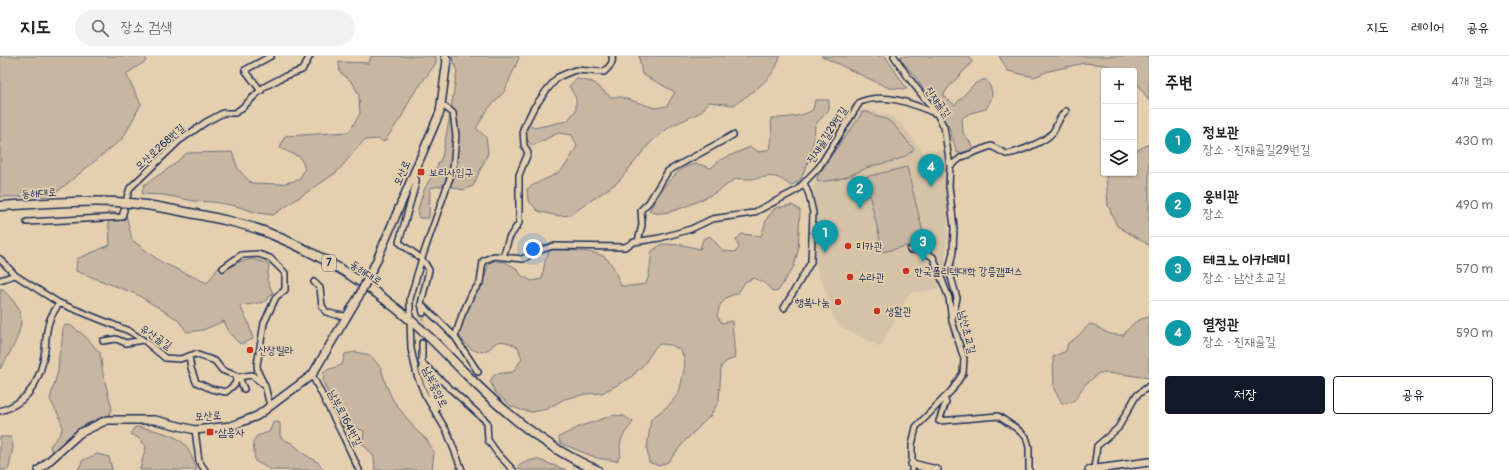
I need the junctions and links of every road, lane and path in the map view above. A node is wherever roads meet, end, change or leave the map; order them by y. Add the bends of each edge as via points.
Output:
1 (271, 56) edge
2 (310, 56) edge
3 (446, 56) edge
4 (612, 56) edge
5 (894, 56) edge
6 (260, 91) junction
7 (441, 104) junction
8 (1066, 111) dead end
9 (937, 114) junction
10 (733, 134) dead end
11 (950, 166) junction
12 (414, 176) junction
13 (804, 183) junction
14 (127, 197) dead end
15 (0, 206) edge
16 (124, 210) dead end
17 (27, 222) dead end
18 (638, 241) junction
19 (910, 250) dead end
20 (503, 257) junction
21 (422, 258) junction
22 (0, 259) edge
23 (223, 268) dead end
24 (15, 275) junction
25 (0, 280) edge
26 (314, 282) dead end
27 (59, 303) junction
28 (421, 304) junction
29 (784, 308) dead end
30 (423, 313) tunnel mouth
31 (348, 316) junction
32 (410, 320) junction
33 (952, 321) junction
34 (455, 337) junction
35 (144, 340) junction
36 (103, 341) dead end
37 (422, 343) tunnel mouth
38 (189, 356) junction
39 (421, 362) junction
40 (478, 372) dead end
41 (312, 375) junction
42 (238, 377) junction
43 (265, 386) junction
44 (1149, 386) edge
45 (244, 389) dead end
46 (944, 398) junction
47 (270, 406) junction
48 (0, 411) edge
49 (195, 430) junction
50 (449, 435) junction
51 (1149, 462) edge
52 (912, 467) edge
53 (39, 470) edge
54 (205, 470) edge
55 (359, 470) edge
56 (462, 470) edge
57 (513, 470) edge
58 (597, 470) edge
59 (937, 470) edge
60 (1030, 470) edge
61 (1097, 470) edge

1 - 6 street via 245,70
2 - 6 street, 모산로268번길 via 302,70 283,77
3 - 7 street, 모산로
4 - 20 street via 611,66 604,72 575,70 558,77 533,109 523,129 524,145 528,153 519,175 520,223 509,238
5 - 9 street, 진재골길
6 - 14 street, 모산로268번길 via 235,113 223,113 179,141 130,188
7 - 12 street, 모산로
7 - 21 street, 남부중앙로 via 453,113 456,152 453,169
8 - 11 street via 1061,114 1047,138 1023,150 1006,154 991,146 962,157
9 - 11 street, 진재골길 via 944,128
9 - 13 street, 진재골길29번길 via 908,102 890,98 870,98 860,102 819,167
10 - 18 street via 668,171 649,202 641,210 642,225
11 - 33 street, 진재골길 via 949,186 954,227 949,270 957,298
12 - 21 street via 416,183 399,242
12 - 31 street, 모산로, bridge via 376,262
13 - 18 street, 진재골길29번길 via 797,190 753,212 712,219 660,238
13 - 29 street via 813,213 811,262
15 - 32 main road, 동해대로 / 7 via 116,202 224,219 265,232 322,258 375,292
16 - 17 street via 122,217
18 - 20 street, 진재골길29번길 via 625,247 553,246 523,259
19 - 33 street, 남산초교길 via 922,250 933,257 949,298
20 - 34 street, 진재골길29번길 via 494,256 483,261 480,283 472,293
21 - 28 street via 429,270
21 - 32 street, 남부중앙로 via 410,299
22 - 24 street, 유산골길
23 - 43 street via 241,255 258,254 270,258 285,274 285,290 276,297 264,323 261,338 257,365
24 - 25 street
24 - 27 street, 유산골길
26 - 31 street via 320,288 322,306 326,312
27 - 35 street, 유산골길
27 - 48 street via 49,322 43,363 33,389 15,405
28 - 30 street
28 - 34 street
31 - 41 street, 모산로
32 - 50 street, 남부중앙로 via 411,349 417,375
32 - 58 main road, 동해대로 / 7 via 520,423 584,465
33 - 46 street, 남산초교길 via 964,359 963,373
34 - 40 street
35 - 36 street via 126,343 116,339
35 - 38 street, 유산골길 via 165,358 180,359
37 - 39 street, 남부중앙로
38 - 42 street, 유산골길 via 195,354 215,361 222,370
38 - 42 street via 196,382 211,389 226,392 235,384
39 - 50 street, 남부중앙로 via 422,371
39 - 57 street via 487,422 488,440
41 - 47 street, 모산로
41 - 55 street, 남부로164번길
42 - 43 street, 유산골길 via 252,376
42 - 45 street
43 - 47 street
44 - 61 street via 1136,396 1118,428 1097,446
46 - 52 street, 남산초교길 via 916,427 912,445
46 - 60 street via 946,402 939,421 998,416 1016,428 1026,437
47 - 49 street, 모산로 via 257,416 231,426
49 - 53 street, 모산로 via 155,420 106,420 80,433
49 - 54 street via 199,461
50 - 56 street, 남부중앙로
51 - 61 street
52 - 59 street

